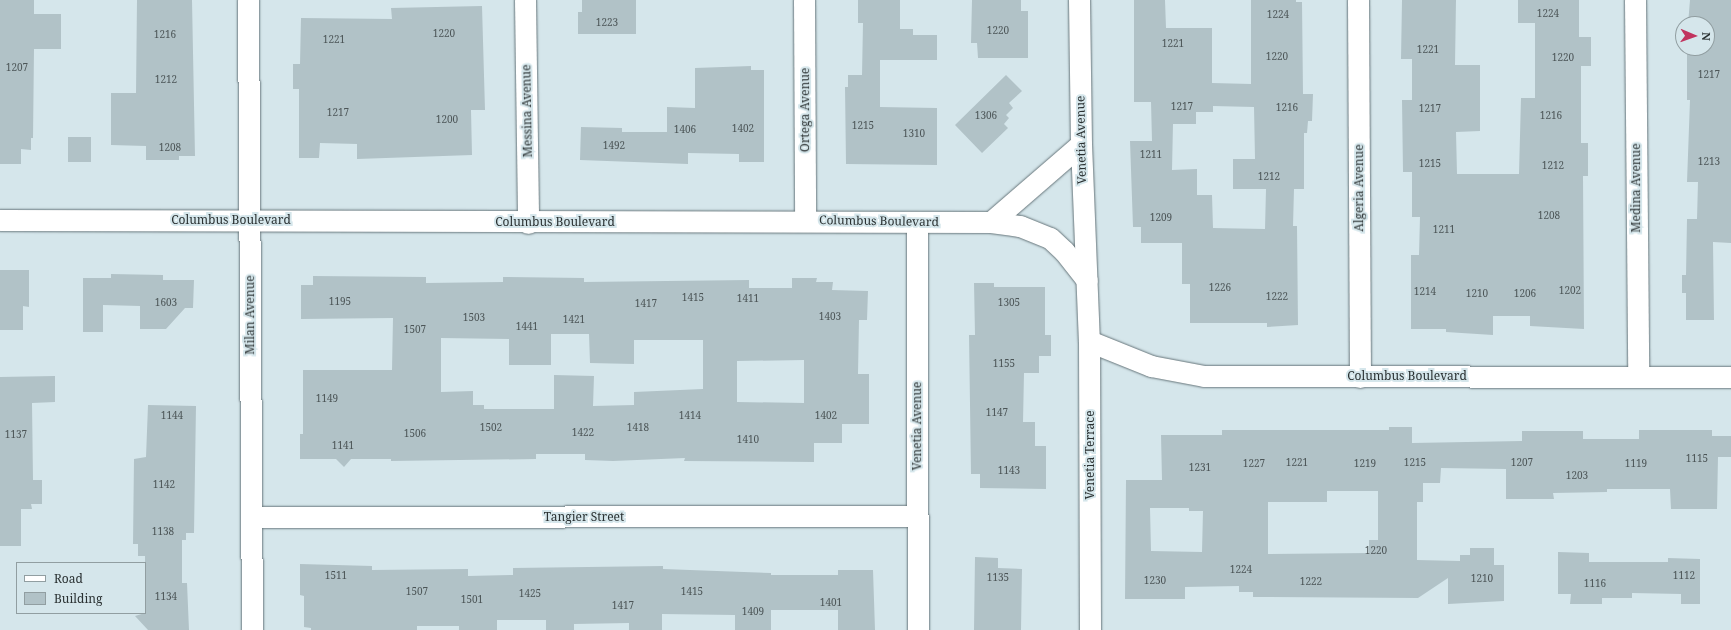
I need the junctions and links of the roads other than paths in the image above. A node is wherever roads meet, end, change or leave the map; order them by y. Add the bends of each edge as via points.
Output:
1 (248, 0) edge
2 (525, 0) edge
3 (804, 0) edge
4 (1079, 0) edge
5 (1358, 0) edge
6 (1635, 0) edge
7 (1081, 144) junction
8 (0, 220) edge
9 (249, 220) junction
10 (805, 221) junction
11 (917, 222) junction
12 (991, 222) junction
13 (528, 223) junction
14 (1087, 280) junction
15 (1089, 341) junction
16 (1638, 376) junction
17 (1731, 376) edge
18 (1360, 377) junction
19 (917, 516) junction
20 (251, 517) junction
21 (252, 630) edge
22 (918, 630) edge
23 (1090, 630) edge

1 - 9 street, Milan Avenue
2 - 13 street, Messina Avenue
3 - 10 street, Ortega Avenue
4 - 7 street, Venetia Avenue
5 - 18 street, Algeria Avenue
6 - 16 street, Medina Avenue
7 - 12 street
7 - 14 street, Venetia Avenue
8 - 9 street, Columbus Boulevard
9 - 13 street, Columbus Boulevard
9 - 20 street, Milan Avenue
10 - 11 street, Columbus Boulevard
10 - 13 street, Columbus Boulevard
11 - 12 street, Columbus Boulevard
11 - 19 street, Venetia Avenue
12 - 14 street, Columbus Boulevard via 1020,226 1050,238
14 - 15 street, Venetia Terrace
15 - 18 street, Columbus Boulevard via 1143,364 1204,376
15 - 23 street, Venetia Terrace
16 - 17 street, Columbus Boulevard
16 - 18 street, Columbus Boulevard
19 - 20 street, Tangier Street
19 - 22 street, Venetia Avenue
20 - 21 street, Milan Avenue

